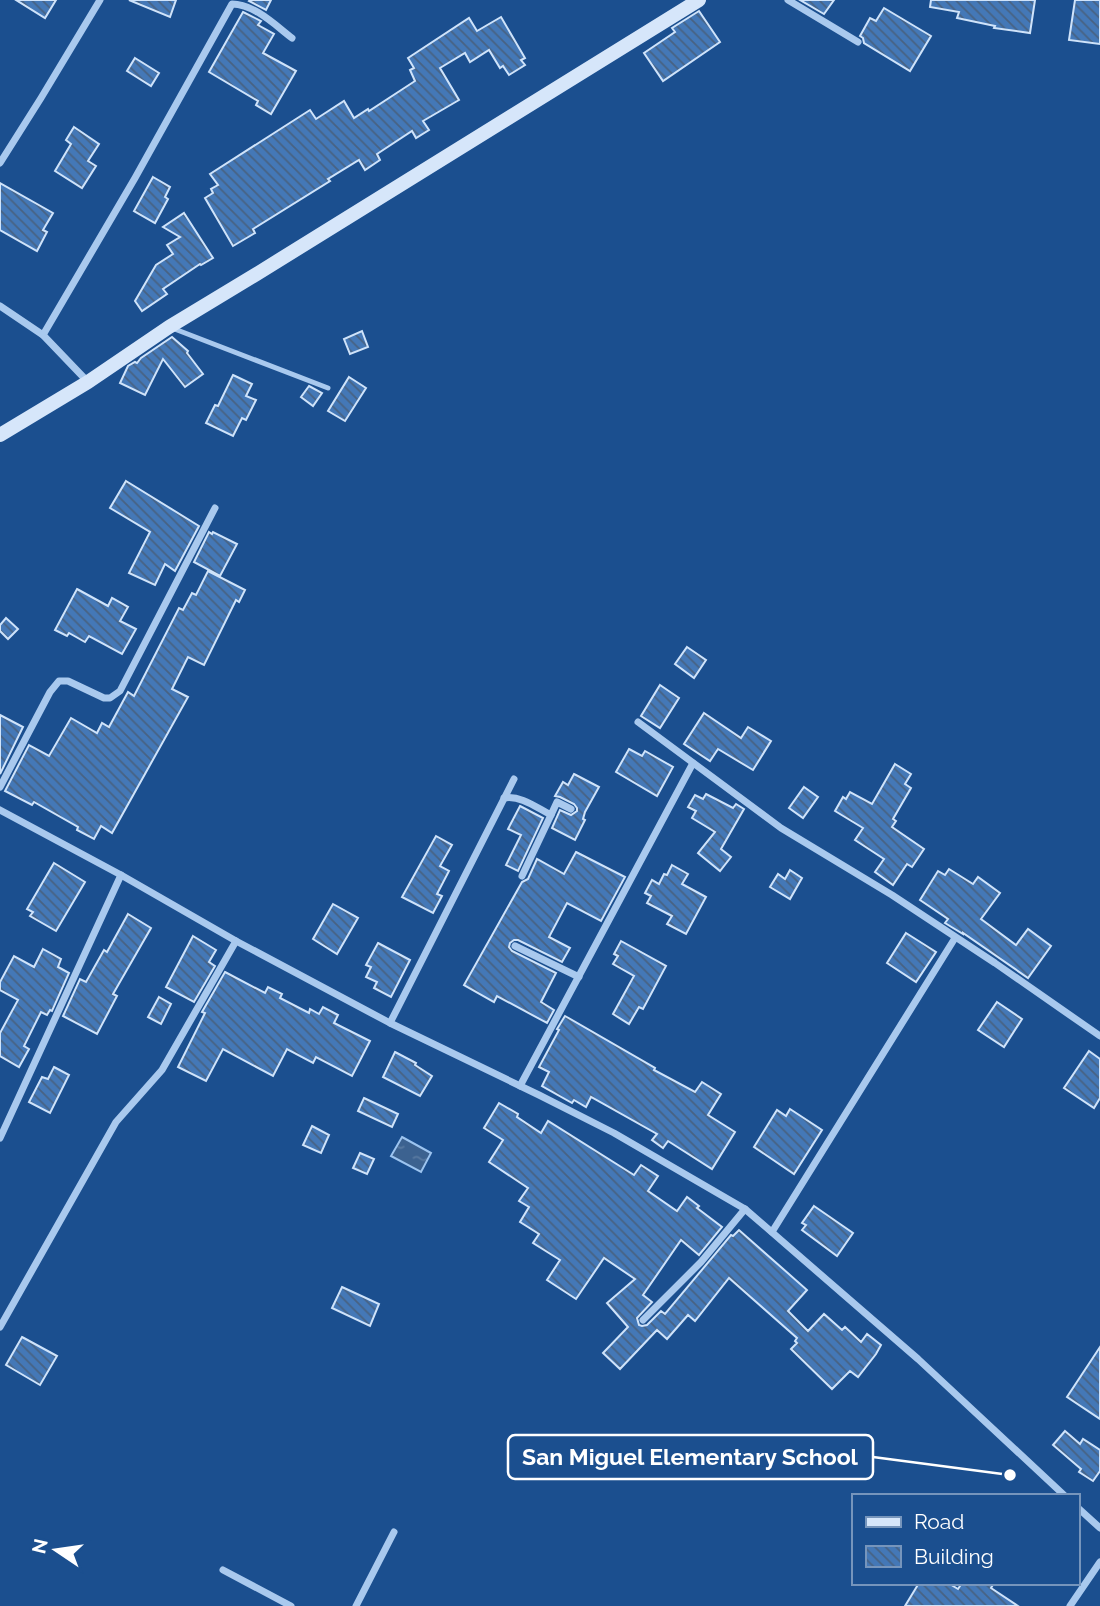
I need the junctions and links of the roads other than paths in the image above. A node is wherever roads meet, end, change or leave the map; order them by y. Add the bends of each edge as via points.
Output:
1 (100, 0) edge
2 (699, 0) edge
3 (788, 0) edge
4 (292, 38) dead end
5 (858, 42) dead end
6 (0, 163) edge
7 (0, 306) edge
8 (169, 327) junction
9 (43, 335) junction
10 (88, 382) junction
11 (328, 388) dead end
12 (0, 435) edge
13 (215, 508) dead end
14 (638, 722) dead end
15 (693, 763) junction
16 (514, 779) dead end
17 (0, 787) edge
18 (504, 798) junction
19 (571, 809) dead end
20 (0, 810) edge
21 (551, 815) junction
22 (121, 875) junction
23 (522, 876) dead end
24 (955, 938) junction
25 (236, 942) junction
26 (515, 946) dead end
27 (579, 977) junction
28 (390, 1023) junction
29 (1100, 1036) edge
30 (520, 1086) junction
31 (0, 1138) edge
32 (745, 1209) junction
33 (772, 1232) junction
34 (643, 1320) dead end
35 (0, 1327) edge
36 (1063, 1494) edge
37 (1079, 1509) edge
38 (1100, 1528) edge
39 (394, 1532) dead end
40 (1100, 1562) edge
41 (223, 1570) dead end
42 (291, 1606) edge
43 (356, 1606) edge
44 (1070, 1606) edge

1 - 6 street
2 - 8 main road
3 - 5 street
4 - 9 street via 254,10 232,4
7 - 9 street
8 - 10 main road
8 - 11 lane
9 - 10 street
10 - 12 main road
13 - 17 street via 120,691 104,698 59,681
14 - 15 street
15 - 24 street via 781,828
15 - 27 street
16 - 18 street
18 - 21 street via 520,798
18 - 28 street
19 - 21 street via 557,802
20 - 22 street
21 - 23 street
22 - 25 street
22 - 31 street
24 - 29 street
24 - 33 street
25 - 28 street
25 - 35 street via 162,1070 111,1129
26 - 27 street
27 - 30 street
28 - 30 street
30 - 32 street via 614,1133
32 - 33 street
32 - 34 street
33 - 36 street
37 - 38 street
39 - 43 street
40 - 44 street
41 - 42 street

